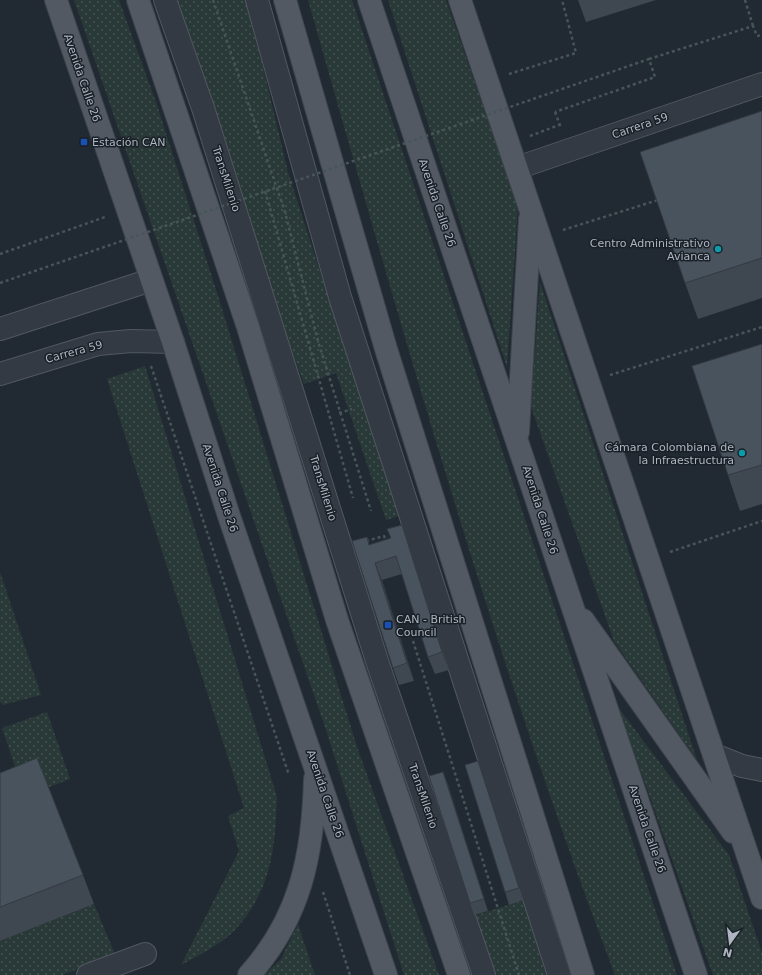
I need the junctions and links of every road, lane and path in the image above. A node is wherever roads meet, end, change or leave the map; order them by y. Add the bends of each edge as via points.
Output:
1 (56, 0) edge
2 (138, 0) edge
3 (164, 0) edge
4 (213, 0) edge
5 (257, 0) edge
6 (285, 0) edge
7 (369, 0) edge
8 (460, 0) edge
9 (562, 0) edge
10 (745, 0) edge
11 (753, 26) junction
12 (762, 35) edge
13 (649, 59) junction
14 (503, 76) dead end
15 (762, 84) edge
16 (555, 112) dead end
17 (559, 125) dead end
18 (524, 139) dead end
19 (517, 168) junction
20 (265, 191) junction
21 (658, 200) edge
22 (530, 208) junction
23 (84, 225) dead end
24 (557, 232) dead end
25 (0, 254) edge
26 (151, 280) junction
27 (0, 282) edge
28 (762, 327) edge
29 (0, 329) edge
30 (142, 340) junction
31 (173, 342) junction
32 (0, 374) edge
33 (589, 382) junction
34 (518, 443) junction
35 (355, 505) dead end
36 (371, 511) dead end
37 (762, 521) edge
38 (364, 535) dead end
39 (386, 543) edge
40 (648, 559) junction
41 (569, 600) junction
42 (413, 641) dead end
43 (714, 755) junction
44 (315, 763) junction
45 (762, 770) edge
46 (289, 775) dead end
47 (746, 851) junction
48 (321, 885) dead end
49 (762, 898) edge
50 (449, 949) junction
51 (145, 954) dead end
52 (88, 975) edge
53 (249, 975) edge
54 (350, 975) edge
55 (386, 975) edge
56 (452, 975) edge
57 (459, 975) edge
58 (484, 975) edge
59 (519, 975) edge
60 (559, 975) edge
61 (583, 975) edge
62 (696, 975) edge

1 - 26 main road, Avenida Calle 26
2 - 50 main road via 248,327 337,620
3 - 58 street, TransMilenio via 220,161 378,664
4 - 36 path via 285,212 320,348
5 - 60 street via 340,297
6 - 61 main road via 386,350
7 - 34 main road, Avenida Calle 26
8 - 19 main road
9 - 14 path via 576,53
10 - 11 path
11 - 12 path via 757,36
11 - 13 path
13 - 16 path, bridge via 655,77
13 - 20 path, bridge
15 - 19 street, Carrera 59
17 - 18 path
19 - 22 main road
20 - 27 path, bridge
20 - 35 path
21 - 24 path
22 - 33 main road
22 - 34 main road
23 - 25 path
26 - 29 street
26 - 31 main road, Avenida Calle 26
28 - 33 path
30 - 31 street, Carrera 59
30 - 32 street, Carrera 59 via 98,344
30 - 46 path
31 - 44 main road, Avenida Calle 26 via 229,516
33 - 40 main road
34 - 41 main road, Avenida Calle 26
37 - 40 path
38 - 39 path via 366,542 384,536
40 - 43 main road
41 - 47 main road
41 - 62 main road, Avenida Calle 26
42 - 59 path
43 - 45 street via 742,766
43 - 47 main road
44 - 53 main road via 314,818 303,876 291,913 265,957
44 - 55 main road, Avenida Calle 26
47 - 49 main road
48 - 54 path
50 - 56 main road
50 - 57 main road
51 - 52 street

